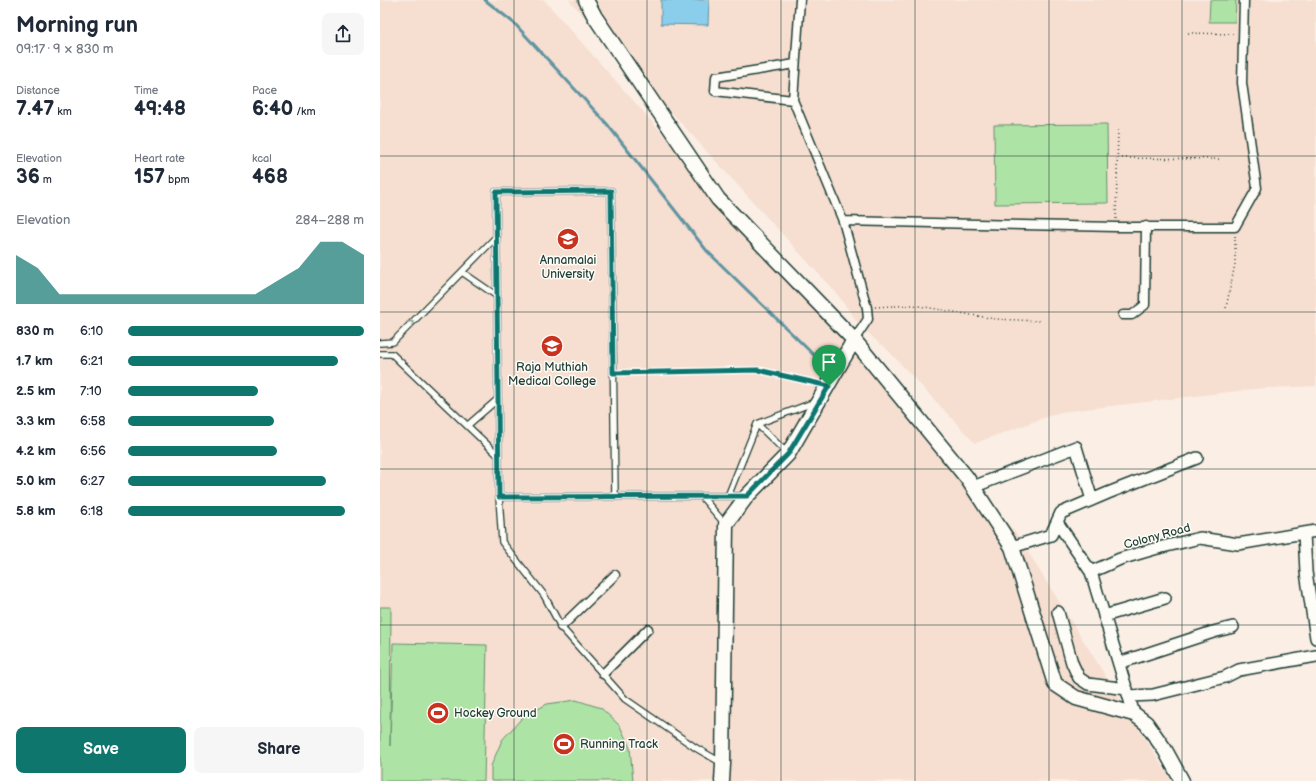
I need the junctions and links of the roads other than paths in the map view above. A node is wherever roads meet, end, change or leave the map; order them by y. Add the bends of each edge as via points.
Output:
1 (586, 0) edge
2 (800, 0) edge
3 (1244, 0) edge
4 (795, 64) junction
5 (793, 100) junction
6 (843, 221) junction
7 (1146, 226) junction
8 (497, 236) junction
9 (462, 272) junction
10 (497, 296) junction
11 (1123, 315) dead end
12 (854, 340) junction
13 (380, 343) edge
14 (380, 354) edge
15 (498, 399) junction
16 (818, 401) junction
17 (758, 424) junction
18 (468, 425) junction
19 (788, 454) junction
20 (498, 455) junction
21 (1196, 458) dead end
22 (973, 487) junction
23 (615, 496) junction
24 (728, 496) junction
25 (747, 496) junction
26 (499, 497) junction
27 (702, 497) junction
28 (1092, 500) junction
29 (1057, 522) junction
30 (726, 524) junction
31 (1316, 531) edge
32 (1304, 533) junction
33 (1012, 548) junction
34 (1090, 572) junction
35 (615, 575) dead end
36 (1165, 598) dead end
37 (1058, 612) dead end
38 (1104, 616) junction
39 (561, 627) junction
40 (1233, 627) dead end
41 (648, 630) dead end
42 (1316, 638) edge
43 (1316, 656) edge
44 (1119, 663) junction
45 (603, 674) junction
46 (1128, 693) junction
47 (1134, 714) junction
48 (724, 764) junction
49 (722, 781) edge
50 (1182, 781) edge

1 - 12 street via 718,199
2 - 4 street
3 - 7 street via 1242,83 1257,188 1235,227
4 - 5 street
4 - 5 street via 716,77 715,91
5 - 6 street
6 - 7 street
6 - 12 street via 867,308 868,319
7 - 11 street via 1145,305 1132,315
8 - 9 lane
8 - 10 lane
8 - 23 lane via 496,192 611,191
9 - 10 lane
13 -> 9 lane via 392,342
10 - 15 lane
12 - 16 street
12 - 22 street
14 - 18 lane via 392,354
15 - 18 lane
15 - 20 lane
16 - 17 lane
16 - 19 street
17 - 19 lane
17 - 24 lane
18 - 20 lane
19 - 25 street
20 - 26 lane
21 - 28 street
22 - 28 street via 1076,447
22 - 33 street
23 - 26 lane
23 - 27 lane
24 - 25 lane
24 - 27 lane
25 - 30 street
26 - 39 lane via 502,542 544,594
27 - 30 lane
28 - 29 street via 1061,513
29 - 33 street via 1051,534
29 - 34 street
30 - 48 street
31 - 32 street, Colony Road
32 - 34 street, Colony Road via 1238,544 1200,538 1120,559
32 - 42 street via 1306,572
33 - 47 street via 1055,684 1076,698
34 - 38 street
35 - 39 street
36 - 38 street
37 - 46 street via 1072,663 1079,678 1088,684
38 - 44 street
39 - 45 lane
40 - 44 street
41 - 45 street
43 - 46 street via 1239,670 1225,677 1153,695
44 - 46 street
45 - 48 lane via 625,699
46 - 47 street
47 - 50 street via 1146,723
48 - 49 street

